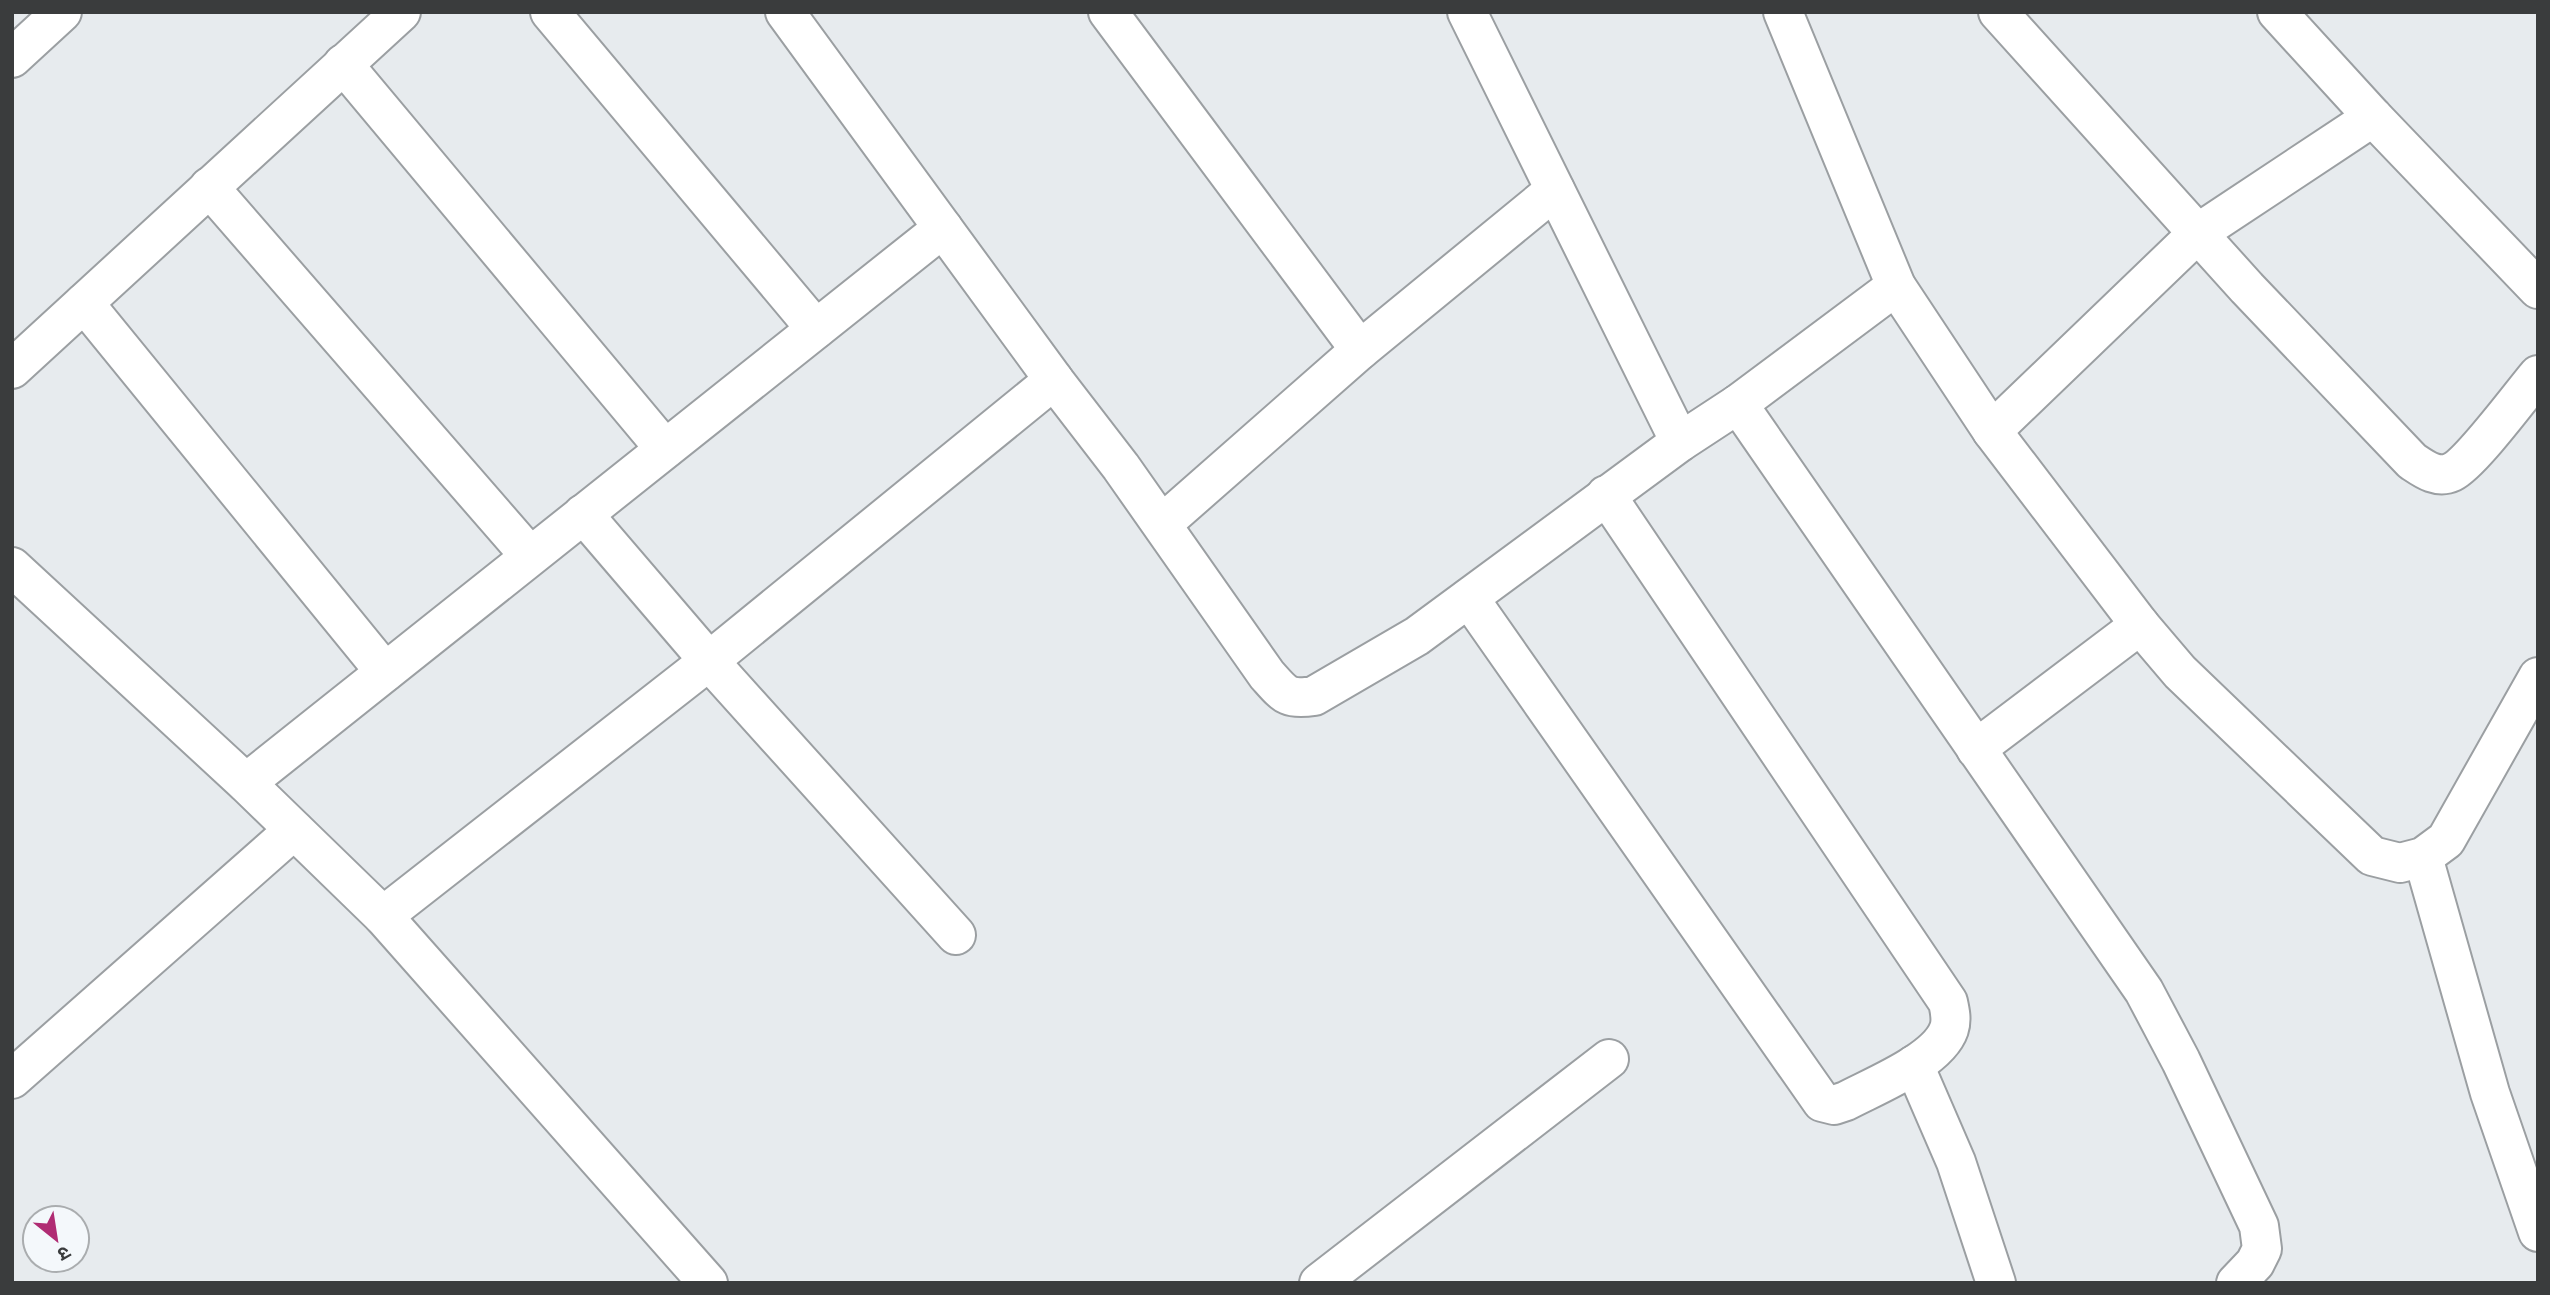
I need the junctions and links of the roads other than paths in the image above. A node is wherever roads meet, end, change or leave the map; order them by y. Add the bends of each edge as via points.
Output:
1 (62, 12) edge
2 (401, 12) edge
3 (550, 12) edge
4 (1108, 12) edge
5 (1467, 12) edge
6 (1783, 12) edge
7 (1997, 12) edge
8 (2277, 12) edge
9 (794, 16) edge
10 (12, 58) edge
11 (343, 64) junction
12 (2373, 117) junction
13 (209, 187) junction
14 (1555, 190) junction
15 (943, 228) junction
16 (2198, 233) junction
17 (1896, 286) junction
18 (2538, 289) edge
19 (84, 303) junction
20 (816, 329) junction
21 (1360, 350) junction
22 (12, 369) edge
23 (2538, 375) edge
24 (1054, 380) junction
25 (1738, 404) junction
26 (1992, 430) junction
27 (1679, 442) junction
28 (665, 449) junction
29 (1606, 495) junction
30 (583, 514) junction
31 (1162, 524) junction
32 (530, 556) junction
33 (12, 567) edge
34 (1469, 598) junction
35 (2140, 625) junction
36 (709, 661) junction
37 (385, 672) junction
38 (2538, 677) edge
39 (1976, 749) junction
40 (246, 783) junction
41 (294, 830) junction
42 (2423, 857) junction
43 (383, 916) junction
44 (956, 935) dead end
45 (1609, 1059) dead end
46 (1914, 1065) junction
47 (12, 1079) edge
48 (2538, 1232) edge
49 (708, 1283) edge
50 (1319, 1283) edge
51 (1996, 1283) edge
52 (2236, 1283) edge

1 - 10 street
2 - 11 street
3 - 20 street
4 - 21 street
5 - 14 street
6 - 17 street
7 - 16 street
8 - 12 street
9 - 15 street
11 - 13 street
11 - 28 street
12 - 16 street
12 - 18 street
13 - 19 street
13 - 32 street
14 - 21 street
14 - 27 street
15 - 20 street
15 - 24 street
16 - 23 street via 2412,461 2430,473 2451,473 2468,459
16 - 26 street
17 - 25 street
17 - 26 street
19 - 22 street
19 - 37 street
20 - 28 street
21 - 31 street
24 - 31 street
24 - 36 street
25 - 27 street
25 - 39 street
26 - 35 street
27 - 29 street
28 - 30 street
29 - 34 street
29 - 46 street via 1948,1002 1949,1030 1939,1046
30 - 32 street
30 - 36 street
31 - 34 street via 1267,675 1296,699 1314,696 1417,636
32 - 37 street
33 - 40 street
34 - 46 street via 1822,1102 1846,1101
35 - 39 street
35 - 42 street via 2180,672 2372,856 2400,863
36 - 43 street
36 - 44 street
37 - 40 street
38 - 42 street via 2446,840
39 - 52 street via 2144,991 2181,1061 2259,1226 2262,1249
40 - 41 street
41 - 43 street
41 - 47 street
42 - 48 street via 2490,1093
43 - 49 street
45 - 50 street
46 - 51 street via 1956,1162

